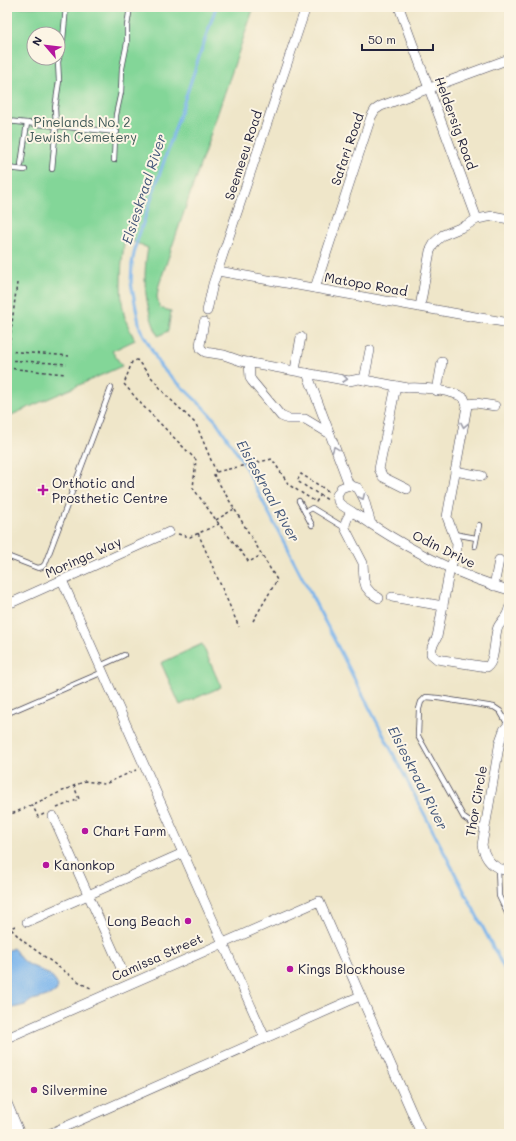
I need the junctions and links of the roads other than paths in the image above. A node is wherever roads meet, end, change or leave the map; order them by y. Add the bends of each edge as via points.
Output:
1 (66, 7) edge
2 (130, 7) edge
3 (306, 7) edge
4 (399, 7) edge
5 (509, 58) edge
6 (429, 88) junction
7 (7, 121) edge
8 (27, 123) junction
9 (56, 126) junction
10 (117, 132) junction
11 (114, 160) dead end
12 (21, 165) dead end
13 (7, 168) edge
14 (25, 170) dead end
15 (52, 170) dead end
16 (477, 219) junction
17 (509, 219) edge
18 (218, 271) junction
19 (315, 288) junction
20 (420, 307) junction
21 (207, 311) dead end
22 (204, 322) dead end
23 (509, 323) edge
24 (301, 337) dead end
25 (370, 350) dead end
26 (249, 362) junction
27 (442, 362) dead end
28 (295, 370) junction
29 (307, 373) junction
30 (364, 380) junction
31 (396, 386) junction
32 (111, 388) dead end
33 (438, 391) junction
34 (467, 404) junction
35 (495, 406) dead end
36 (321, 412) junction
37 (306, 419) junction
38 (330, 434) junction
39 (455, 471) junction
40 (482, 476) dead end
41 (349, 485) junction
42 (407, 488) dead end
43 (299, 501) dead end
44 (305, 512) junction
45 (352, 512) junction
46 (370, 524) junction
47 (312, 525) dead end
48 (479, 525) dead end
49 (344, 528) junction
50 (169, 532) road end
51 (453, 534) junction
52 (476, 538) junction
53 (475, 546) dead end
54 (7, 556) edge
55 (499, 560) dead end
56 (450, 568) junction
57 (62, 580) junction
58 (494, 586) junction
59 (509, 590) edge
60 (392, 597) dead end
61 (379, 598) dead end
62 (7, 603) edge
63 (443, 606) junction
64 (509, 608) edge
65 (124, 655) dead end
66 (102, 669) junction
67 (7, 712) edge
68 (509, 724) edge
69 (52, 813) road end
70 (484, 828) junction
71 (183, 853) junction
72 (498, 868) junction
73 (509, 871) edge
74 (88, 895) junction
75 (509, 917) edge
76 (27, 922) road end
77 (223, 942) junction
78 (121, 968) dead end
79 (360, 996) junction
80 (7, 1038) edge
81 (265, 1038) junction
82 (7, 1103) edge
83 (7, 1125) edge
84 (420, 1131) dead end
85 (11, 1134) edge
86 (20, 1134) edge
87 (49, 1134) edge

1 - 9 lane via 58,62
2 - 10 lane via 117,108
3 - 18 street, Seemeeu Road
4 - 6 street, Heldersig Road
5 - 6 street, Safari Road
6 - 16 street, Heldersig Road
6 - 19 street, Safari Road via 381,106 373,113
7 - 8 lane
8 - 9 lane
8 - 12 lane
9 - 10 lane
9 - 15 lane
10 - 11 lane
13 - 14 lane
16 - 17 street via 493,216
16 - 20 street via 443,235 432,246
18 - 19 street, Matopo Road
18 - 21 street, Seemeeu Road
19 - 20 street, Matopo Road
20 - 23 street, Matopo Road
22 - 26 street via 201,349
24 - 28 street
25 - 30 street
26 - 28 street
26 - 37 street via 250,378 279,414 288,419
27 - 33 street
28 - 29 street
29 -> 30 street via 349,381
29 - 36 street
30 - 31 street
31 - 33 street
31 - 42 street via 379,469 383,477
32 - 54 lane via 45,564 38,568
33 - 34 street via 461,396
34 - 35 street
34 -> 39 street
36 - 37 street
36 - 38 street
37 - 38 street
41 -> 38 street
39 - 40 street
39 - 51 street via 447,516
41 - 45 street, Odin Drive via 339,490 337,497 340,504
41 -> 46 street via 358,488 361,493
43 - 44 lane
44 - 47 lane
44 - 49 lane via 312,508
45 - 46 street, Odin Drive
45 - 49 street
46 - 56 street, Odin Drive
48 - 52 lane
49 - 61 street via 363,563 366,587
50 - 57 street, Moringa Way
51 - 52 lane
51 - 56 street via 457,544
52 - 53 lane
55 - 58 street
56 - 58 street, Odin Drive
56 - 63 street
57 - 62 street, Moringa Way
57 - 66 street
58 - 59 street, Odin Drive
60 - 63 street
63 - 64 street via 432,654 437,659 483,668 492,662 497,628 507,617
65 - 66 lane
66 - 67 lane
66 - 71 street
68 - 70 street, Thor Circle via 500,741
68 - 70 lane via 494,707 426,697 418,709 418,736 464,818
69 - 74 street
70 - 72 street, Thor Circle via 483,851 489,862
71 - 74 street
71 - 77 street
72 - 73 street
72 - 75 lane via 499,896
74 - 76 street
74 - 78 street
77 - 79 street, Camissa Street via 319,902
77 - 80 street, Camissa Street
77 - 81 street
79 - 81 street
79 - 84 street
81 - 87 street
82 - 86 street
83 - 85 street

